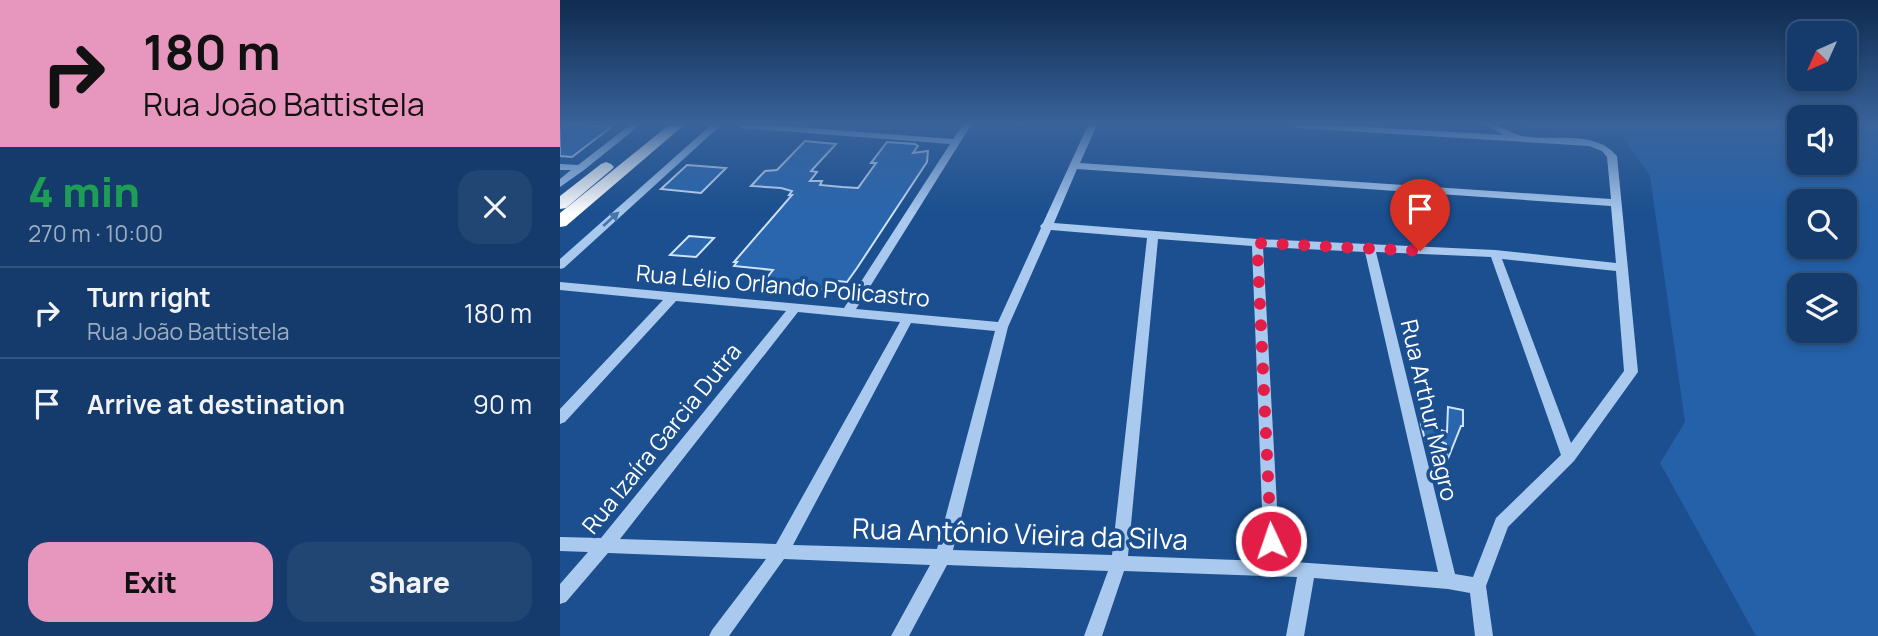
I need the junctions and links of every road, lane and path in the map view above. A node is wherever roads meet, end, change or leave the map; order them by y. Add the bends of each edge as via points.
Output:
1 (598, 155) edge
2 (621, 155) edge
3 (641, 155) edge
4 (683, 155) edge
5 (948, 155) edge
6 (1079, 155) edge
7 (1611, 155) edge
8 (1074, 166) junction
9 (560, 167) edge
10 (581, 168) junction
11 (560, 184) edge
12 (1617, 203) junction
13 (560, 204) edge
14 (560, 222) edge
15 (1045, 226) junction
16 (1153, 236) junction
17 (1257, 243) junction
18 (1370, 249) junction
19 (1495, 254) junction
20 (560, 265) edge
21 (1622, 268) junction
22 (560, 286) edge
23 (674, 296) junction
24 (795, 308) junction
25 (847, 313) junction
26 (908, 318) junction
27 (1002, 327) junction
28 (560, 418) edge
29 (1569, 457) junction
30 (560, 544) edge
31 (605, 545) junction
32 (781, 551) junction
33 (943, 557) junction
34 (1119, 563) junction
35 (1272, 569) junction
36 (1307, 570) junction
37 (1448, 580) junction
38 (1478, 586) junction
39 (560, 596) edge
40 (718, 636) edge
41 (900, 636) edge
42 (1093, 636) edge
43 (1295, 636) edge
44 (1484, 636) edge

1 - 10 street
2 - 13 highway
3 - 14 highway
20 -> 4 street
5 - 25 street
6 - 8 street
7 - 12 street
8 - 12 street
8 - 15 street
9 - 10 street
10 - 11 street
12 - 21 street
15 - 16 street
15 - 27 street
16 - 17 street
16 - 34 street
17 - 18 street
17 - 35 street
18 - 19 street
18 - 37 street, Rua Arthur Magro
19 - 21 street
19 - 29 street
21 - 29 street via 1631,372
22 - 23 street, Rua Lélio Orlando Policastro
23 - 24 street, Rua Lélio Orlando Policastro
23 - 28 street
24 - 25 street, Rua Lélio Orlando Policastro
24 - 31 street, Rua Izaíra Garcia Dutra
25 - 26 street, Rua Lélio Orlando Policastro
26 - 27 street, Rua Lélio Orlando Policastro
26 - 32 street
27 - 33 street
29 - 38 street via 1502,523
30 - 31 street, Rua Antônio Vieira da Silva
31 - 32 street, Rua Antônio Vieira da Silva
31 - 39 street, Rua Izaíra Garcia Dutra
32 - 33 street, Rua Antônio Vieira da Silva
32 - 40 street
33 - 34 street, Rua Antônio Vieira da Silva
33 - 41 street
34 - 35 street, Rua Antônio Vieira da Silva
34 - 42 street
35 - 36 street, Rua Antônio Vieira da Silva
36 - 37 street, Rua Antônio Vieira da Silva
36 - 43 street
37 - 38 street, Rua Antônio Vieira da Silva
38 - 44 street

